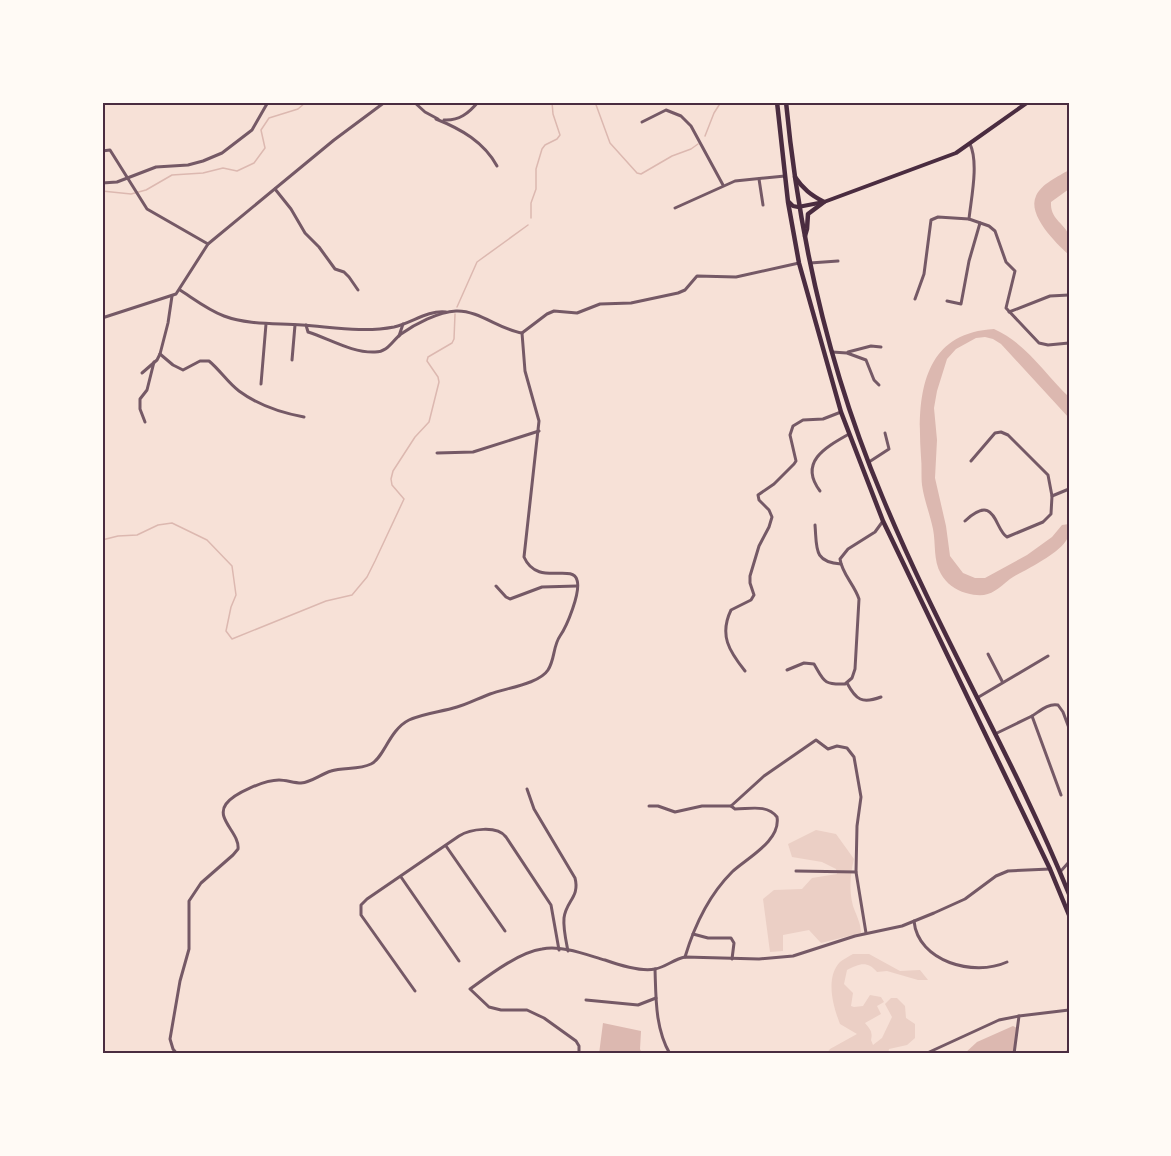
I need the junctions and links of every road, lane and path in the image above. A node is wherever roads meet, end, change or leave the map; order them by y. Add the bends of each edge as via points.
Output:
1 (268, 102) edge
2 (385, 102) edge
3 (414, 102) edge
4 (477, 102) edge
5 (777, 102) edge
6 (786, 102) edge
7 (1028, 102) edge
8 (436, 119) junction
9 (642, 122) dead end
10 (970, 144) junction
11 (102, 151) edge
12 (497, 166) dead end
13 (794, 174) junction
14 (785, 176) junction
15 (127, 178) junction
16 (759, 178) junction
17 (102, 183) edge
18 (723, 185) junction
19 (275, 189) junction
20 (788, 202) junction
21 (824, 202) junction
22 (763, 205) dead end
23 (798, 207) junction
24 (675, 208) dead end
25 (969, 219) junction
26 (980, 223) junction
27 (804, 239) junction
28 (208, 244) junction
29 (838, 261) dead end
30 (799, 263) junction
31 (809, 263) junction
32 (180, 290) junction
33 (358, 290) dead end
34 (1069, 295) edge
35 (172, 296) junction
36 (915, 299) dead end
37 (947, 301) dead end
38 (449, 312) junction
39 (1009, 312) junction
40 (102, 318) edge
41 (266, 324) junction
42 (403, 324) junction
43 (295, 325) junction
44 (306, 325) junction
45 (522, 333) junction
46 (399, 336) junction
47 (1069, 343) edge
48 (881, 347) dead end
49 (832, 352) junction
50 (846, 353) junction
51 (160, 354) junction
52 (291, 360) dead end
53 (154, 362) junction
54 (142, 373) dead end
55 (261, 384) dead end
56 (879, 385) dead end
57 (841, 412) junction
58 (304, 417) dead end
59 (145, 422) dead end
60 (539, 431) junction
61 (885, 433) dead end
62 (849, 435) junction
63 (437, 453) dead end
64 (971, 461) dead end
65 (868, 462) junction
66 (1069, 489) edge
67 (820, 491) dead end
68 (1052, 496) junction
69 (883, 521) junction
70 (965, 521) dead end
71 (815, 525) dead end
72 (841, 564) junction
73 (496, 586) dead end
74 (577, 586) junction
75 (988, 654) dead end
76 (1048, 656) dead end
77 (787, 670) dead end
78 (745, 671) dead end
79 (1003, 682) junction
80 (848, 683) junction
81 (881, 697) dead end
82 (977, 698) junction
83 (1032, 716) junction
84 (1069, 728) edge
85 (995, 734) junction
86 (527, 789) dead end
87 (1061, 795) dead end
88 (648, 806) dead end
89 (731, 806) junction
90 (446, 845) junction
91 (1069, 862) edge
92 (1050, 869) junction
93 (796, 871) dead end
94 (856, 872) junction
95 (1060, 872) junction
96 (401, 877) junction
97 (1069, 894) edge
98 (1069, 915) edge
99 (914, 921) junction
100 (505, 931) dead end
101 (866, 933) junction
102 (693, 934) junction
103 (559, 950) junction
104 (568, 951) junction
105 (685, 957) junction
106 (732, 959) junction
107 (459, 961) dead end
108 (1007, 962) dead end
109 (656, 969) junction
110 (415, 991) dead end
111 (656, 998) junction
112 (586, 1000) dead end
113 (1069, 1010) edge
114 (1019, 1016) junction
115 (1069, 1052) edge
116 (177, 1054) edge
117 (579, 1054) edge
118 (669, 1054) edge
119 (925, 1054) edge
120 (1014, 1054) edge
121 (1056, 1054) edge

1 - 15 street via 252,130 222,153 188,165 156,167
2 - 19 street
3 - 8 street
4 - 8 street via 470,112 455,120
5 - 14 main road
6 - 13 main road
7 - 10 main road
8 - 12 street via 483,145
9 - 18 street via 666,110 681,116 691,126
10 - 21 main road via 956,153
10 - 25 street via 973,189
11 - 15 street via 110,150
13 - 21 main road via 805,190
13 - 23 main road
14 - 16 street
14 - 20 main road
15 - 17 street
15 - 28 street via 147,209
16 - 18 street
16 - 22 street
18 - 24 street
19 - 28 street
19 - 33 street via 305,233
20 - 23 main road
20 - 30 main road
21 - 23 main road
21 - 27 main road via 808,214
23 - 27 main road
25 - 26 street
25 - 36 street via 931,220 924,274
26 - 37 street via 962,304
26 - 39 street via 995,231 1006,262 1015,272 1006,308
27 - 31 main road
28 - 32 street
29 - 31 street
30 - 45 street via 736,277 697,276 678,293 631,303 600,304 578,313 554,311
30 - 57 main road
31 - 49 main road
32 - 35 street
32 - 41 street via 224,316
34 - 39 street via 1050,296
35 - 40 street
35 - 51 street
38 - 42 street via 422,315
38 - 45 street via 472,314
38 - 46 street
39 - 47 street via 1039,343
41 - 43 street
41 - 55 street
42 - 44 street via 352,330
42 - 46 street
43 - 44 street
43 - 52 street
44 - 46 street via 308,332 367,352 382,351
45 - 60 street via 525,371
48 - 50 street
49 - 50 street
49 - 65 main road
50 - 56 street via 866,360
51 - 53 street
51 - 58 street via 183,370 209,361 239,391 289,415
53 - 54 street
53 - 59 street via 147,390 140,399
57 - 62 main road
57 - 78 street via 793,426 790,435 796,461 758,495 772,517 750,576 754,595 731,610 725,627 729,649
60 - 63 street via 475,452
60 - 74 street via 524,557 530,566 545,574 571,573
61 - 65 street via 889,449
62 - 67 street via 823,450 815,461 813,480
62 - 69 main road
64 - 68 street via 995,433 1005,432 1045,471
65 - 82 main road via 915,573
66 - 68 street
68 - 70 street via 1049,517 1007,537 991,513 977,512
69 - 72 street via 875,532 844,552
69 - 92 main road
71 - 72 street via 821,558
72 - 80 street via 859,603 855,669
73 - 74 street via 510,599 542,587
74 - 116 street via 550,668 542,676 410,720 391,736 371,764 332,771 303,783 273,780 227,802 223,815 237,839 238,849 201,883 189,901 189,949 170,1039
75 - 79 street
76 - 79 street
77 - 80 street via 811,663 823,680
79 - 82 street
80 - 81 street via 860,700
82 - 85 main road
83 - 84 street via 1058,705
83 - 85 street
83 - 87 street
85 - 95 main road
86 - 104 street via 534,809 575,878 577,891 564,918
88 - 89 street via 675,812 702,806
89 - 94 street via 812,741 818,740 828,749 847,748 854,757 861,797
89 - 102 street via 768,809 777,817 777,829 726,879
90 - 96 street
90 - 100 street
90 - 103 street via 469,831 502,832 549,900
91 - 95 street
92 - 98 main road
92 - 99 street via 1008,870 958,902
93 - 94 street
94 - 101 street
95 - 97 main road
96 - 107 street
96 - 110 street via 364,901 360,912
99 - 101 street
99 - 108 street via 922,945 936,956 987,969
101 - 106 street via 793,956
102 - 105 street
102 - 106 street via 731,938
103 - 104 street
103 - 117 street via 543,948 527,954 470,989 489,1007 527,1010 544,1018 576,1041
104 - 109 street
105 - 106 street
105 - 109 street
109 - 111 street
111 - 112 street via 638,1005
111 - 118 street via 659,1030
113 - 114 street
114 - 119 street via 999,1020
114 - 120 street
115 - 121 street

